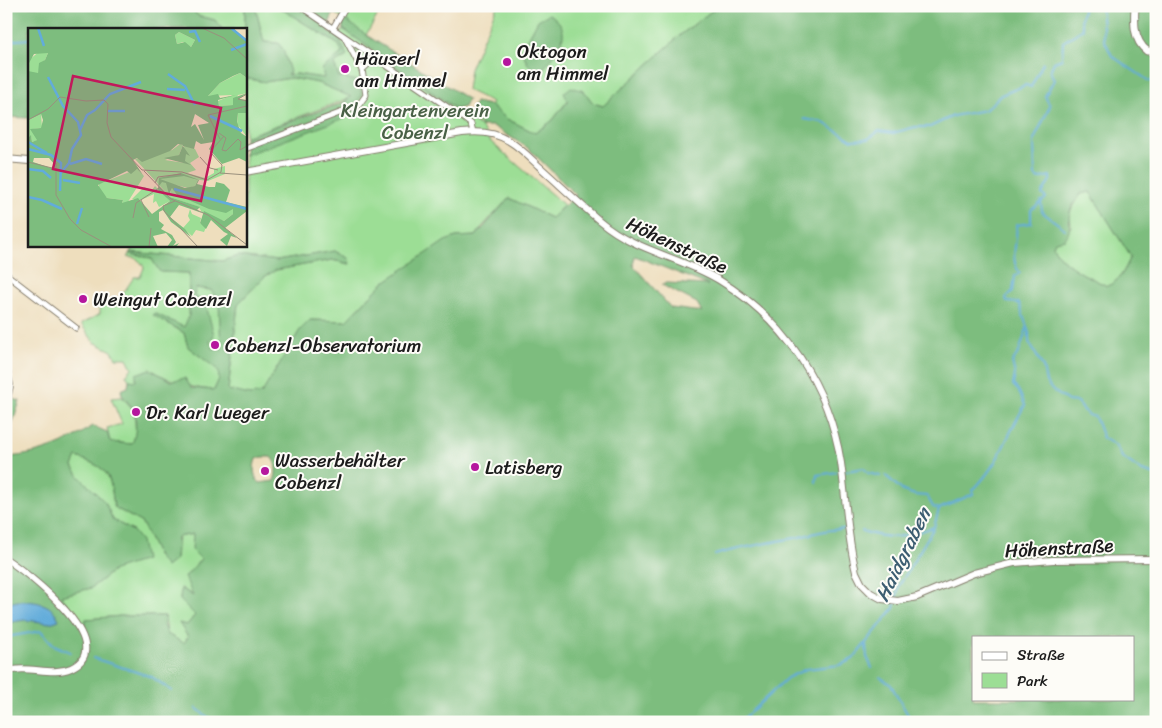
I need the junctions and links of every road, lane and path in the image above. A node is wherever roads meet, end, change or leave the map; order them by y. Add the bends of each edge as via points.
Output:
1 (300, 6) edge
2 (346, 6) edge
3 (1135, 6) edge
4 (334, 28) junction
5 (342, 34) junction
6 (1156, 51) edge
7 (376, 57) junction
8 (362, 70) junction
9 (474, 132) junction
10 (246, 149) edge
11 (6, 159) edge
12 (28, 161) edge
13 (246, 172) edge
14 (6, 274) edge
15 (76, 328) dead end
16 (6, 368) edge
17 (6, 404) edge
18 (6, 559) edge
19 (1156, 559) edge
20 (6, 672) edge

1 - 4 street
2 - 4 street
3 - 6 main road via 1134,25 1139,42 1147,50
4 - 5 street
5 - 7 street
5 - 8 street
7 - 8 street
7 - 9 street via 471,124
8 - 10 street via 366,95 358,106
9 - 13 street, Höhenstraße
9 - 19 street, Höhenstraße via 494,134 510,141 616,233 636,245 692,266 725,283 781,331 803,361 823,398 839,454 856,572 867,589 882,599 898,602 910,599 974,573 1014,563
11 - 12 street
14 - 15 street
16 - 17 street via 10,385
18 - 20 street via 35,580 68,613 79,628 85,648 81,661 65,670 19,669

